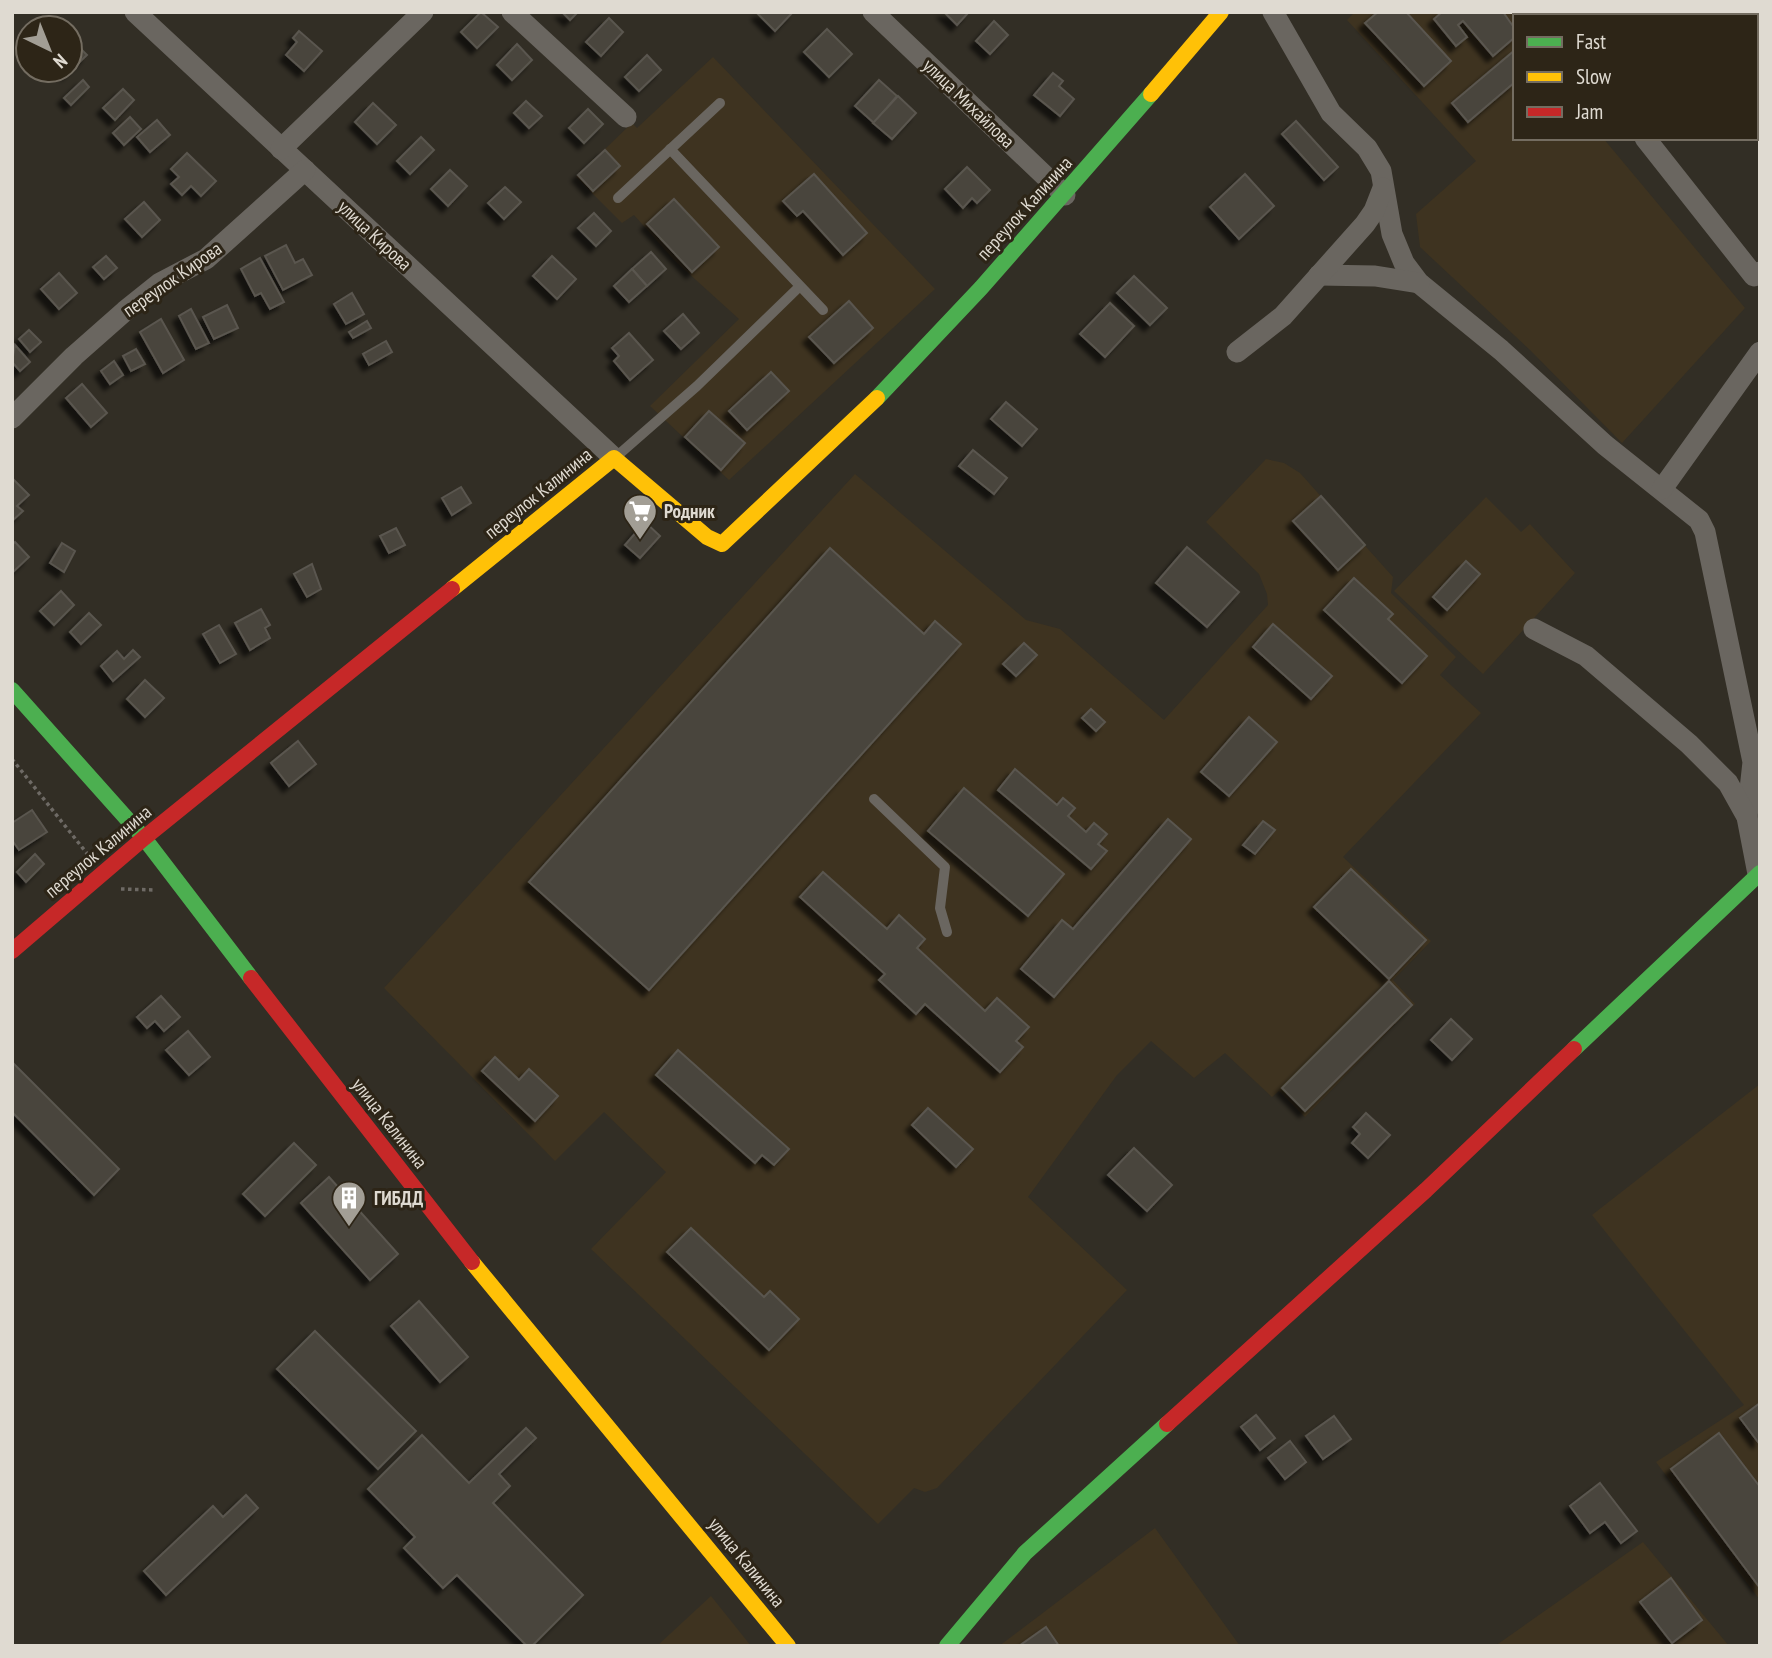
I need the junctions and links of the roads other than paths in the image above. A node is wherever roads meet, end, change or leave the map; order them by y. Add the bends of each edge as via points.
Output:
1 (135, 12) edge
2 (423, 12) edge
3 (512, 12) edge
4 (873, 12) edge
5 (1221, 12) edge
6 (1273, 12) edge
7 (720, 103) dead end
8 (626, 117) dead end
9 (1647, 140) edge
10 (281, 149) junction
11 (670, 149) junction
12 (304, 170) junction
13 (1384, 186) junction
14 (1065, 195) junction
15 (618, 198) dead end
16 (1760, 272) edge
17 (1319, 275) junction
18 (1419, 282) junction
19 (799, 287) junction
20 (823, 310) dead end
21 (1237, 352) dead end
22 (1760, 352) edge
23 (12, 418) edge
24 (614, 458) junction
25 (1662, 489) junction
26 (1534, 629) dead end
27 (12, 690) edge
28 (874, 799) dead end
29 (1748, 817) junction
30 (144, 838) junction
31 (1759, 874) edge
32 (947, 932) dead end
33 (12, 951) edge
34 (788, 1646) edge
35 (947, 1646) edge

1 - 10 street, улица Кирова
2 - 10 street
3 - 8 street
4 - 14 street, улица Михайлова
5 - 14 street, переулок Калинина
6 - 13 street via 1331,113 1367,148
7 - 11 lane
9 - 16 street via 1754,276
10 - 12 street, улица Кирова
11 - 15 lane
11 - 19 lane
12 - 23 street, переулок Кирова via 206,259 160,284 125,311
12 - 24 street, улица Кирова
13 - 17 street via 1374,211
13 - 18 street via 1392,234 1404,263
14 - 24 street, переулок Калинина via 778,495 722,544 707,537
17 - 18 street
17 - 21 street via 1283,316
18 - 25 street
19 - 20 lane
19 - 24 lane
22 - 25 street
24 - 30 street, переулок Калинина
25 - 29 street via 1699,520 1704,532 1753,762
26 - 29 street via 1586,656 1689,744 1728,783
27 - 30 street, улица Калинина
28 - 32 lane via 945,867 940,908
29 - 31 street
30 - 33 street, переулок Калинина
30 - 34 street, улица Калинина via 441,1224
31 - 35 street via 1426,1190 1025,1553

